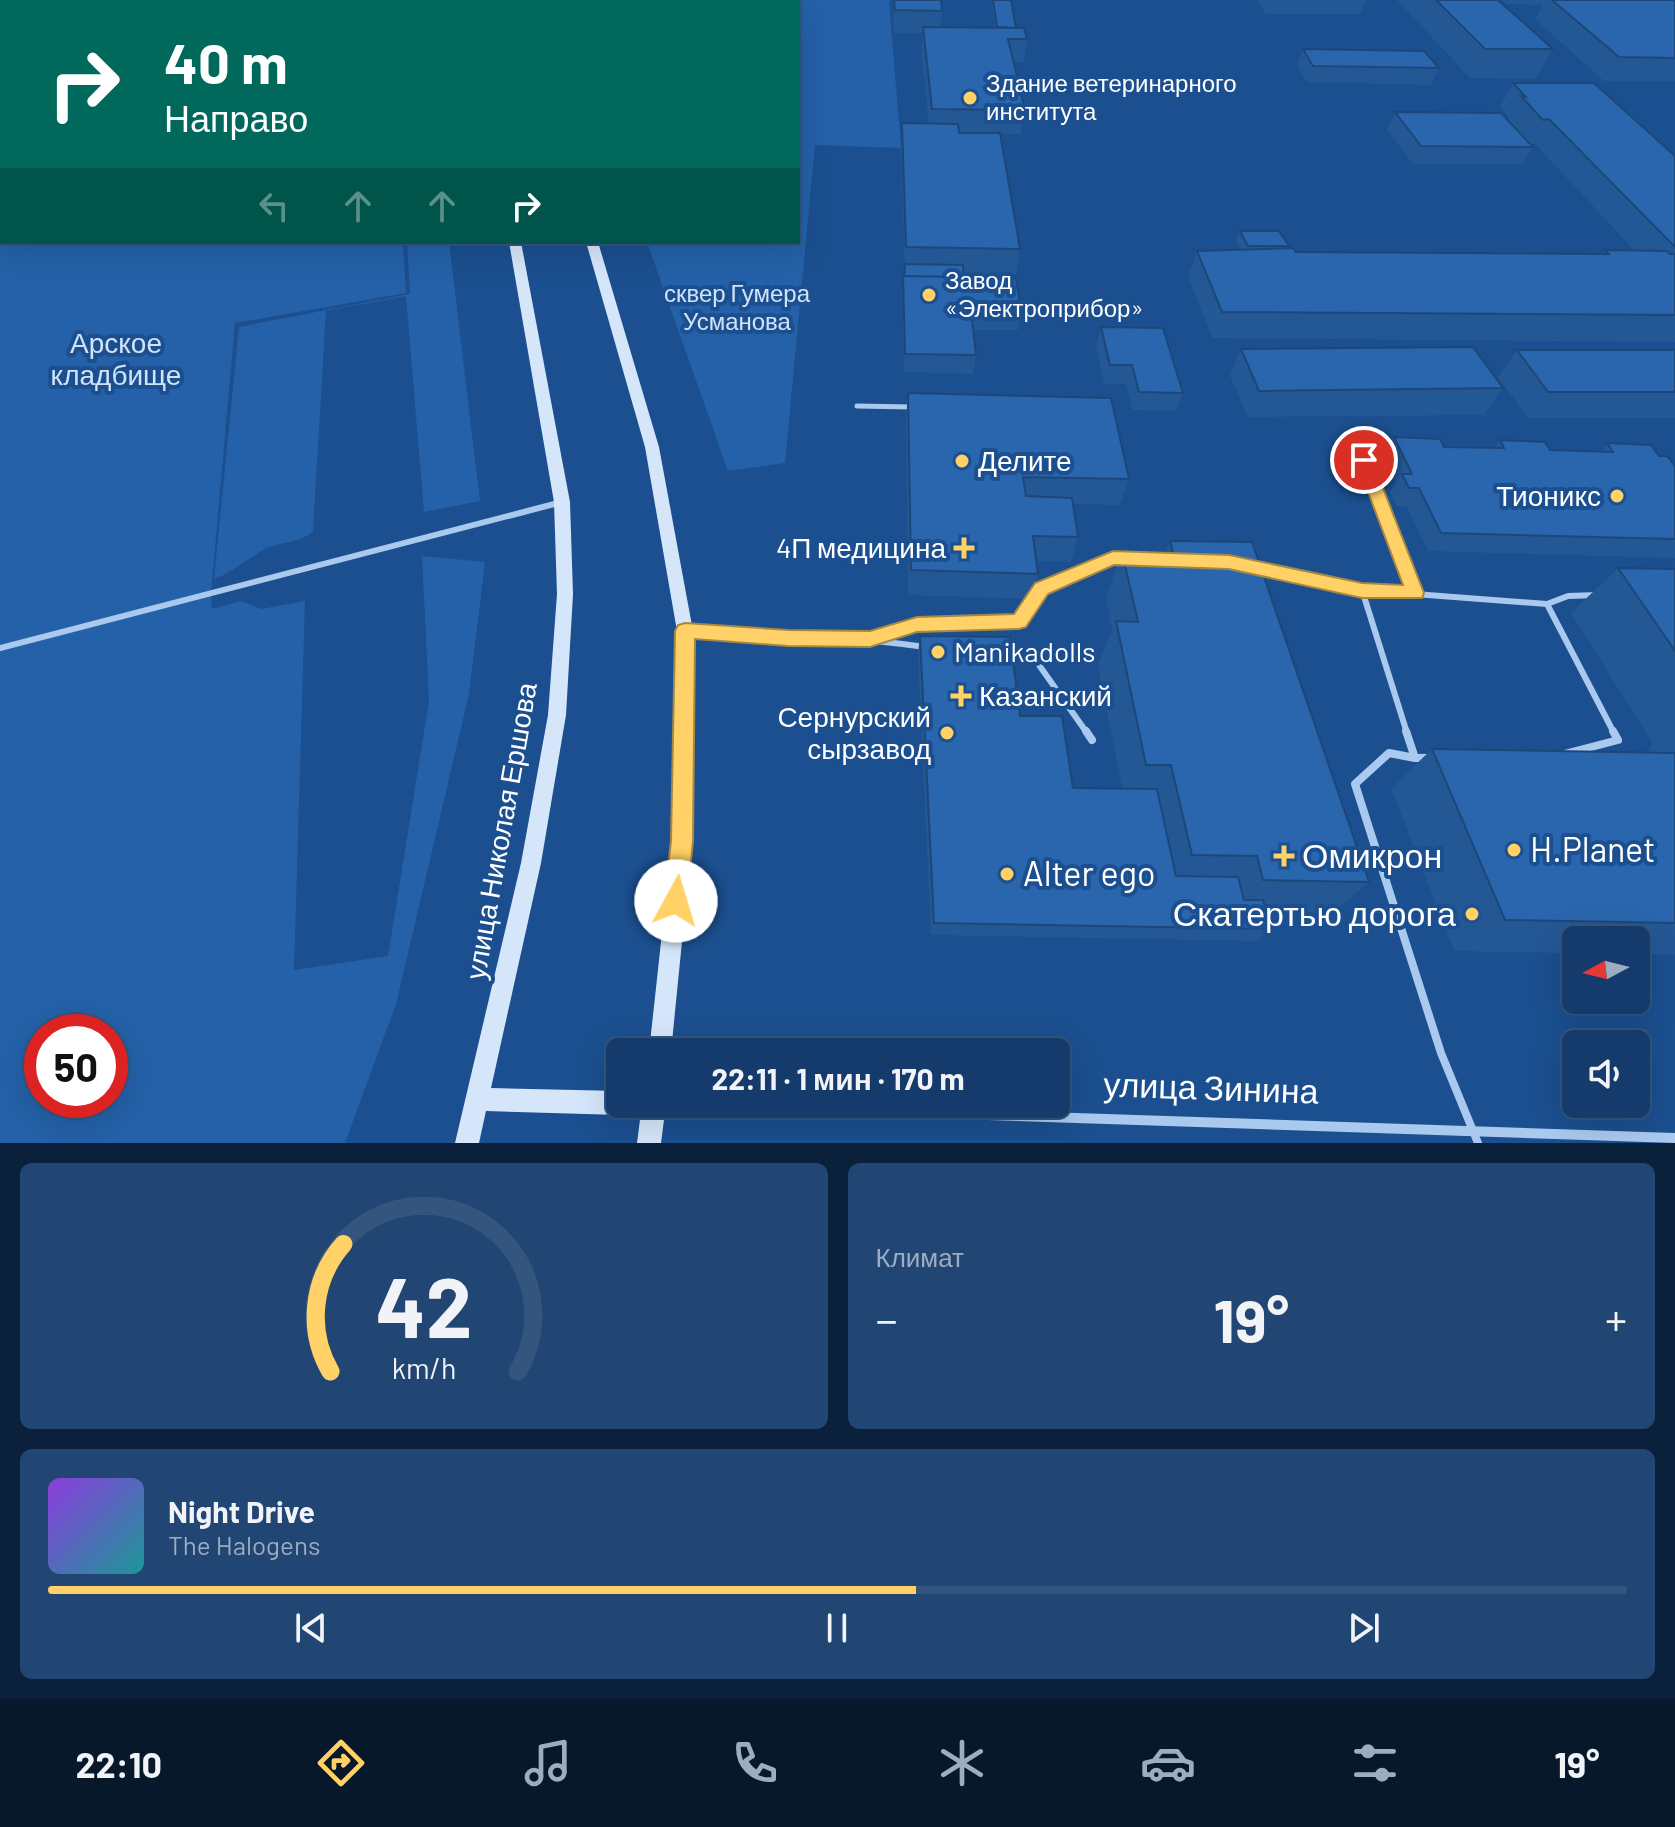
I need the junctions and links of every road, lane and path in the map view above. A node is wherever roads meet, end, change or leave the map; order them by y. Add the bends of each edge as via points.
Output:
1 (515, 244) edge
2 (593, 244) edge
3 (857, 406) dead end
4 (917, 407) edge
5 (1364, 460) dead end
6 (562, 502) junction
7 (1127, 558) edge
8 (1244, 565) edge
9 (1362, 590) junction
10 (1415, 593) junction
11 (1614, 595) dead end
12 (1547, 604) junction
13 (685, 631) junction
14 (870, 639) junction
15 (933, 647) edge
16 (0, 648) edge
17 (996, 648) edge
18 (1092, 740) dead end
19 (1415, 758) junction
20 (661, 1038) edge
21 (478, 1099) junction
22 (606, 1103) edge
23 (651, 1118) edge
24 (1001, 1118) edge
25 (1475, 1137) edge
26 (1675, 1138) edge
27 (467, 1143) edge
28 (649, 1143) edge

1 - 6 main road, улица Николая Ершова
2 - 13 main road via 652,447
3 - 4 lane
5 - 10 lane
6 - 16 lane
6 - 21 main road, улица Николая Ершова via 565,594 557,715 531,863
7 - 14 lane via 1113,558 1042,589 1019,621 917,624
8 - 9 lane
9 - 10 lane
9 - 19 lane
10 - 12 lane
11 - 12 lane via 1568,596
12 - 19 lane via 1618,740 1553,757
13 - 14 lane
13 - 20 main road via 682,841
14 - 15 lane
17 - 18 lane via 1027,648
19 - 25 lane via 1389,753 1355,784 1441,1053
21 - 22 main road
21 - 27 main road, улица Николая Ершова
23 - 28 main road
24 - 25 street, улица Зинина
25 - 26 street, улица Зинина

